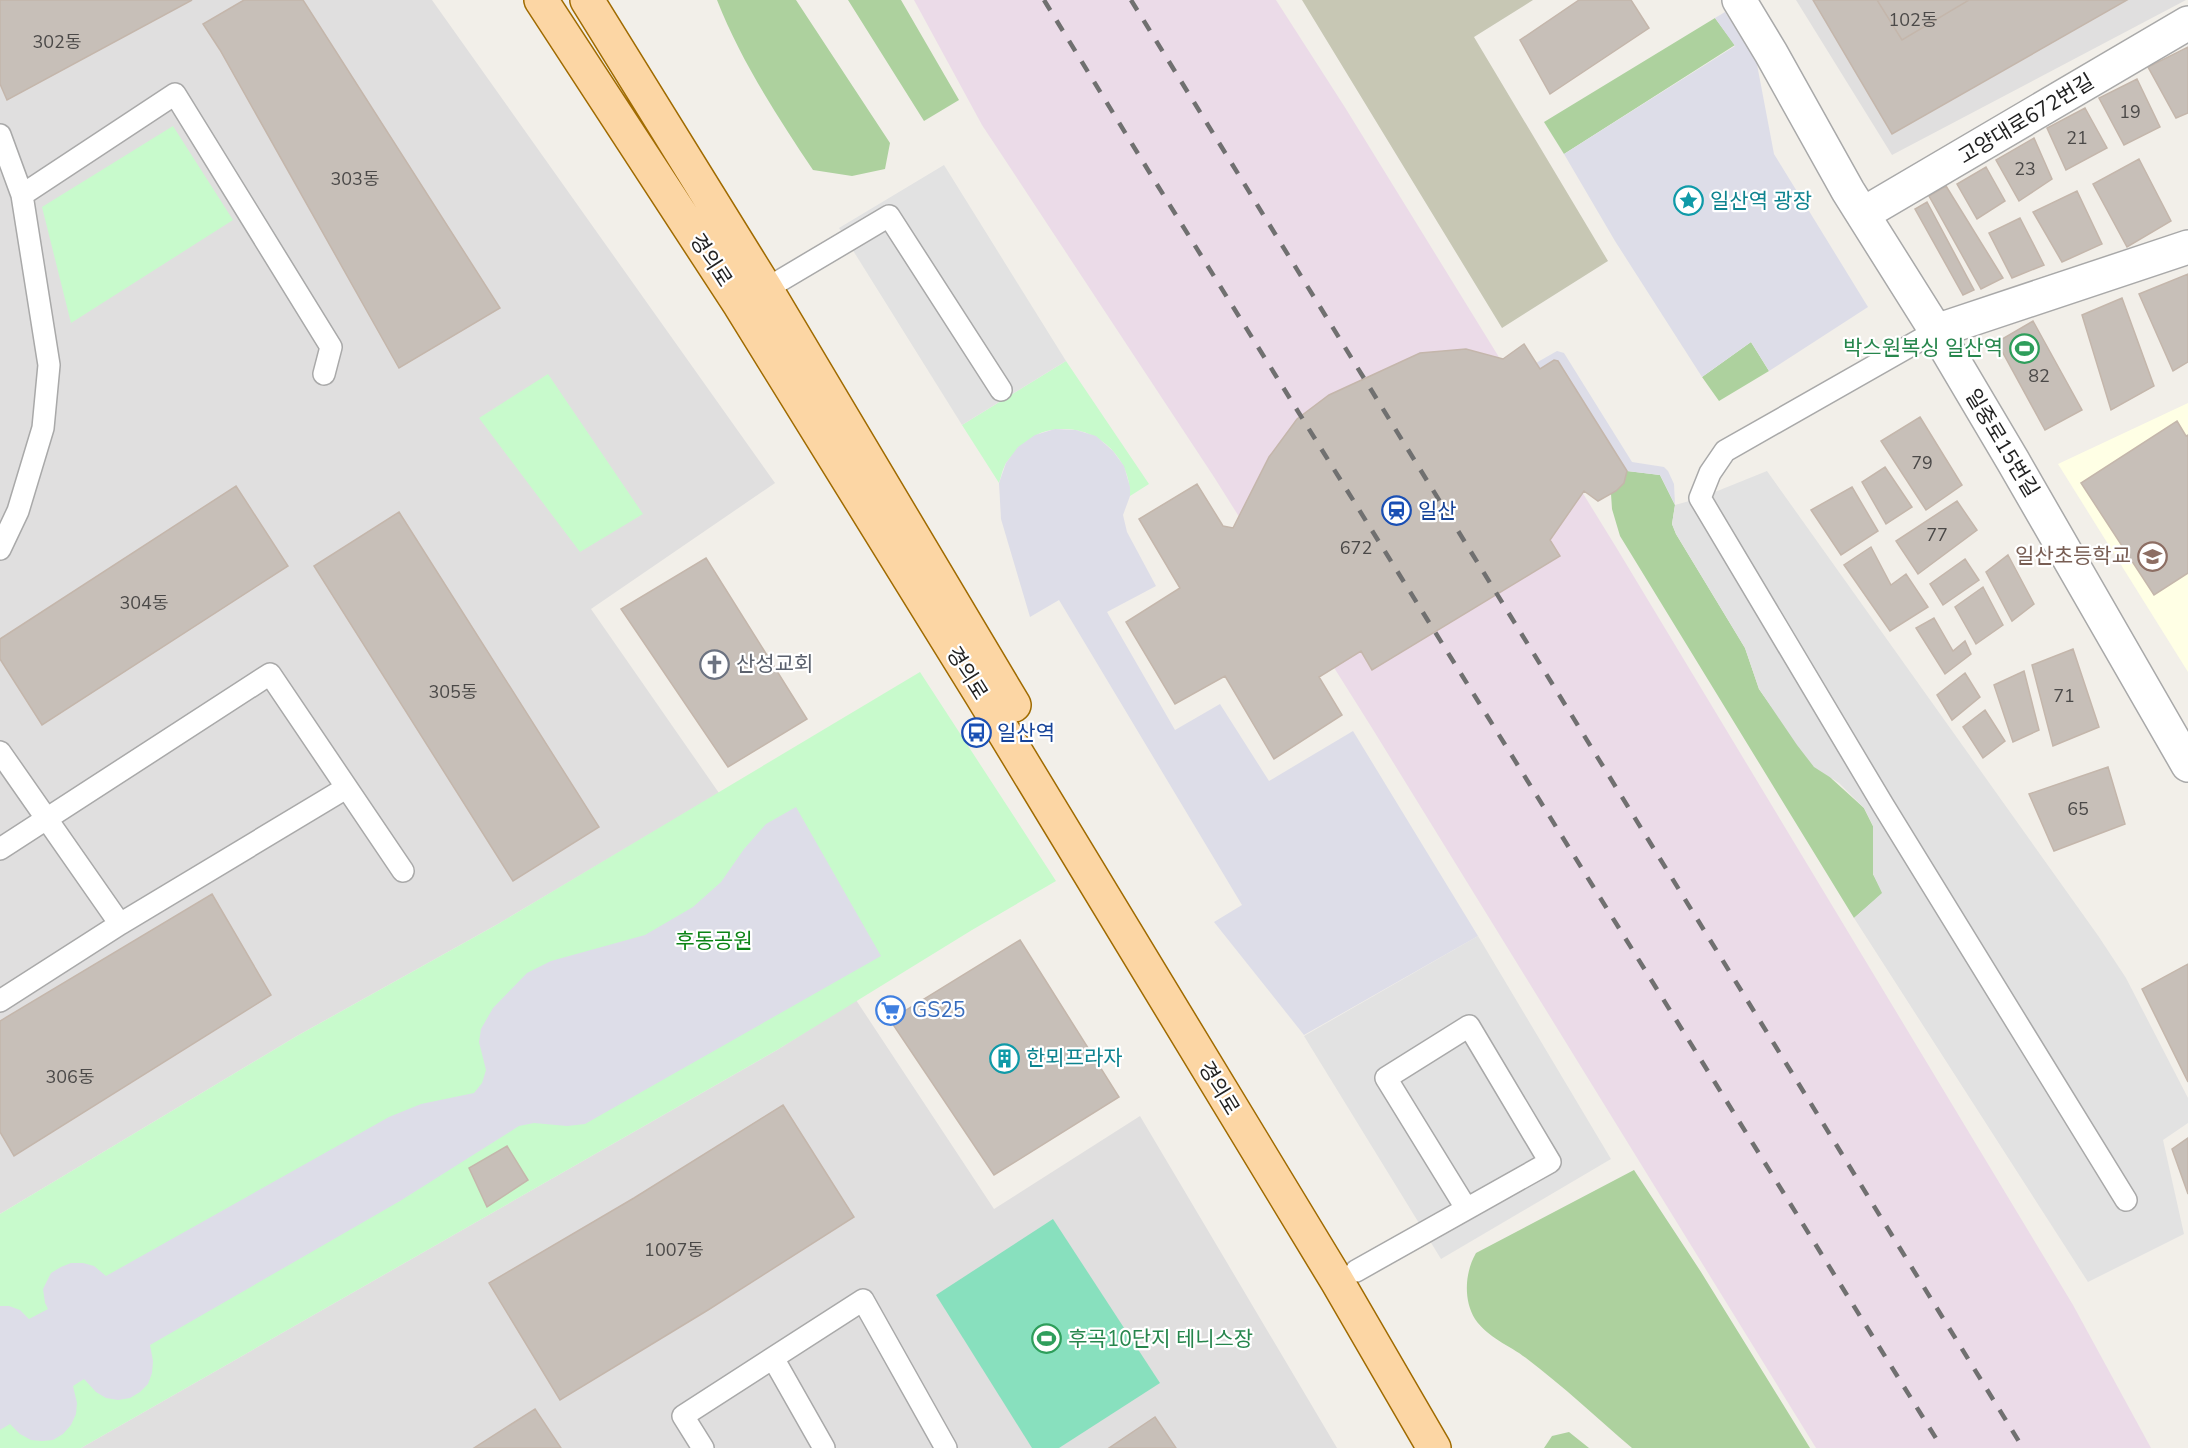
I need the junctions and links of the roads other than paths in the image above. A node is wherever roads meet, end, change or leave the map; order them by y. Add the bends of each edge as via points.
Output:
1 (540, 0) edge
2 (587, 0) edge
3 (1739, 0) edge
4 (2188, 23) edge
5 (0, 135) edge
6 (22, 195) junction
7 (1863, 213) junction
8 (2188, 247) edge
9 (766, 289) junction
10 (1936, 331) junction
11 (324, 374) dead end
12 (1001, 390) dead end
13 (0, 549) edge
14 (0, 752) edge
15 (2188, 765) edge
16 (346, 788) junction
17 (46, 819) junction
18 (0, 849) edge
19 (403, 871) dead end
20 (120, 924) junction
21 (0, 1001) edge
22 (2126, 1200) dead end
23 (1466, 1208) junction
24 (1356, 1271) junction
25 (773, 1358) junction
26 (703, 1448) edge
27 (824, 1448) edge
28 (946, 1448) edge
29 (1434, 1448) edge
30 (1459, 1448) edge

1 - 29 main road, 경의로 via 740,305 982,696
2 - 9 main road, 경의로
3 - 7 street, 일중로15번길
4 - 7 street, 고양대로672번길
5 - 6 lane
6 - 11 lane via 175,94 331,347
6 - 13 lane via 49,365 43,428 18,511
7 - 10 street, 일중로15번길
8 - 10 street
9 - 12 lane via 889,216
9 - 24 main road, 경의로
10 - 15 street, 일중로15번길
10 - 22 lane via 1725,451 1700,498
14 - 17 lane
16 - 17 lane via 270,674
16 - 19 lane
16 - 20 lane
17 - 18 lane
17 - 20 lane
20 - 21 lane
23 - 23 lane via 1550,1162 1469,1026 1386,1078
23 - 24 lane
24 - 30 main road, 경의로
25 - 26 lane via 682,1416
25 - 27 lane
25 - 28 lane via 863,1300

